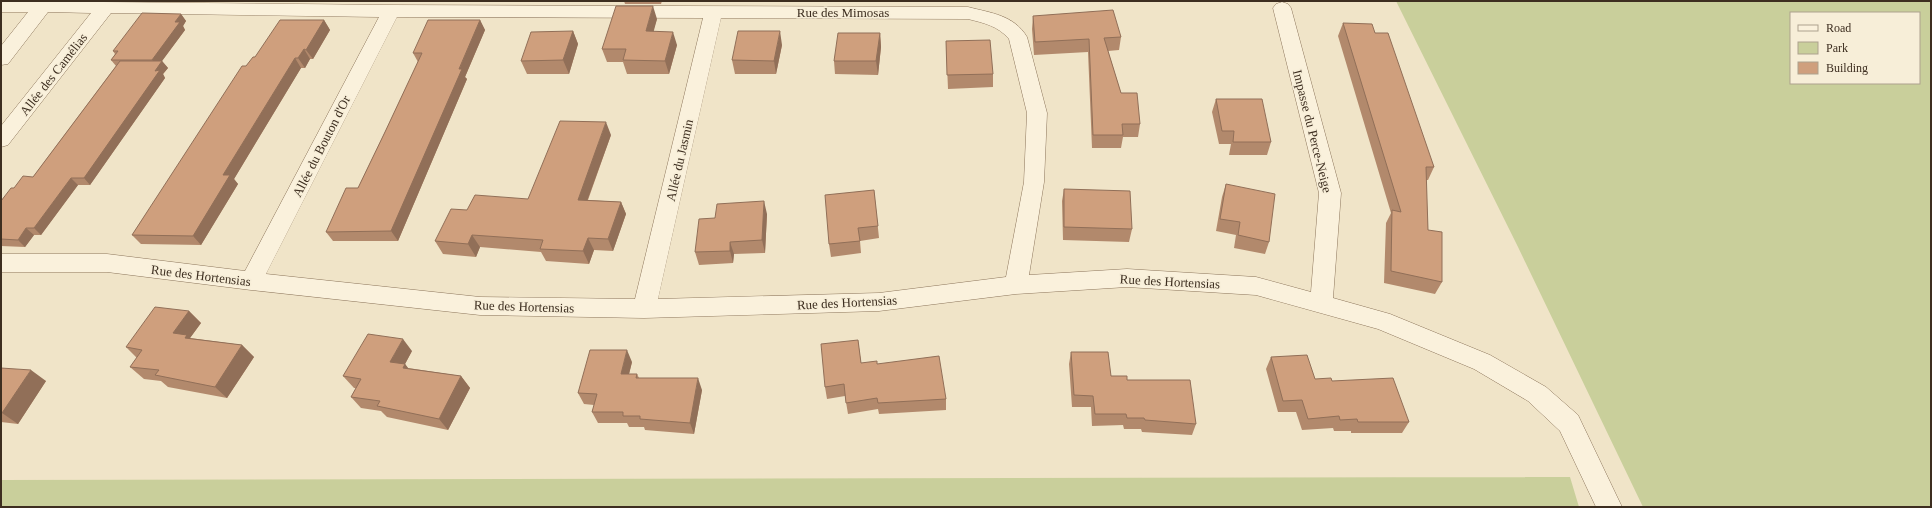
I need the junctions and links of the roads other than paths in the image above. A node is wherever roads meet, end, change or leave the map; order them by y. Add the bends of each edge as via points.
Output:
1 (1, 6) edge
2 (43, 6) junction
3 (105, 8) junction
4 (1282, 8) dead end
5 (391, 11) junction
6 (713, 12) junction
7 (1, 59) edge
8 (1, 140) edge
9 (1, 263) edge
10 (251, 282) junction
11 (1016, 285) junction
12 (1321, 304) junction
13 (644, 309) junction
14 (1609, 507) edge

1 - 2 street, Rue des Mimosas
2 - 3 street, Rue des Mimosas
2 - 7 street
3 - 5 street, Rue des Mimosas
3 - 8 street, Allée des Camélias
4 - 12 street, Impasse du Perce-Neige via 1330,193
5 - 6 street, Rue des Mimosas
5 - 10 street, Allée du Bouton d'Or
6 - 11 street, Rue des Mimosas via 968,13 999,21 1009,27 1018,37 1037,113 1034,182
6 - 13 street, Allée du Jasmin
9 - 10 street, Rue des Hortensias via 107,263
10 - 13 street, Rue des Hortensias via 480,306
11 - 12 street, Rue des Hortensias via 1127,278 1249,285
11 - 13 street, Rue des Hortensias via 879,302
12 - 14 street, Rue des Hortensias via 1382,322 1475,360 1537,394 1570,423

